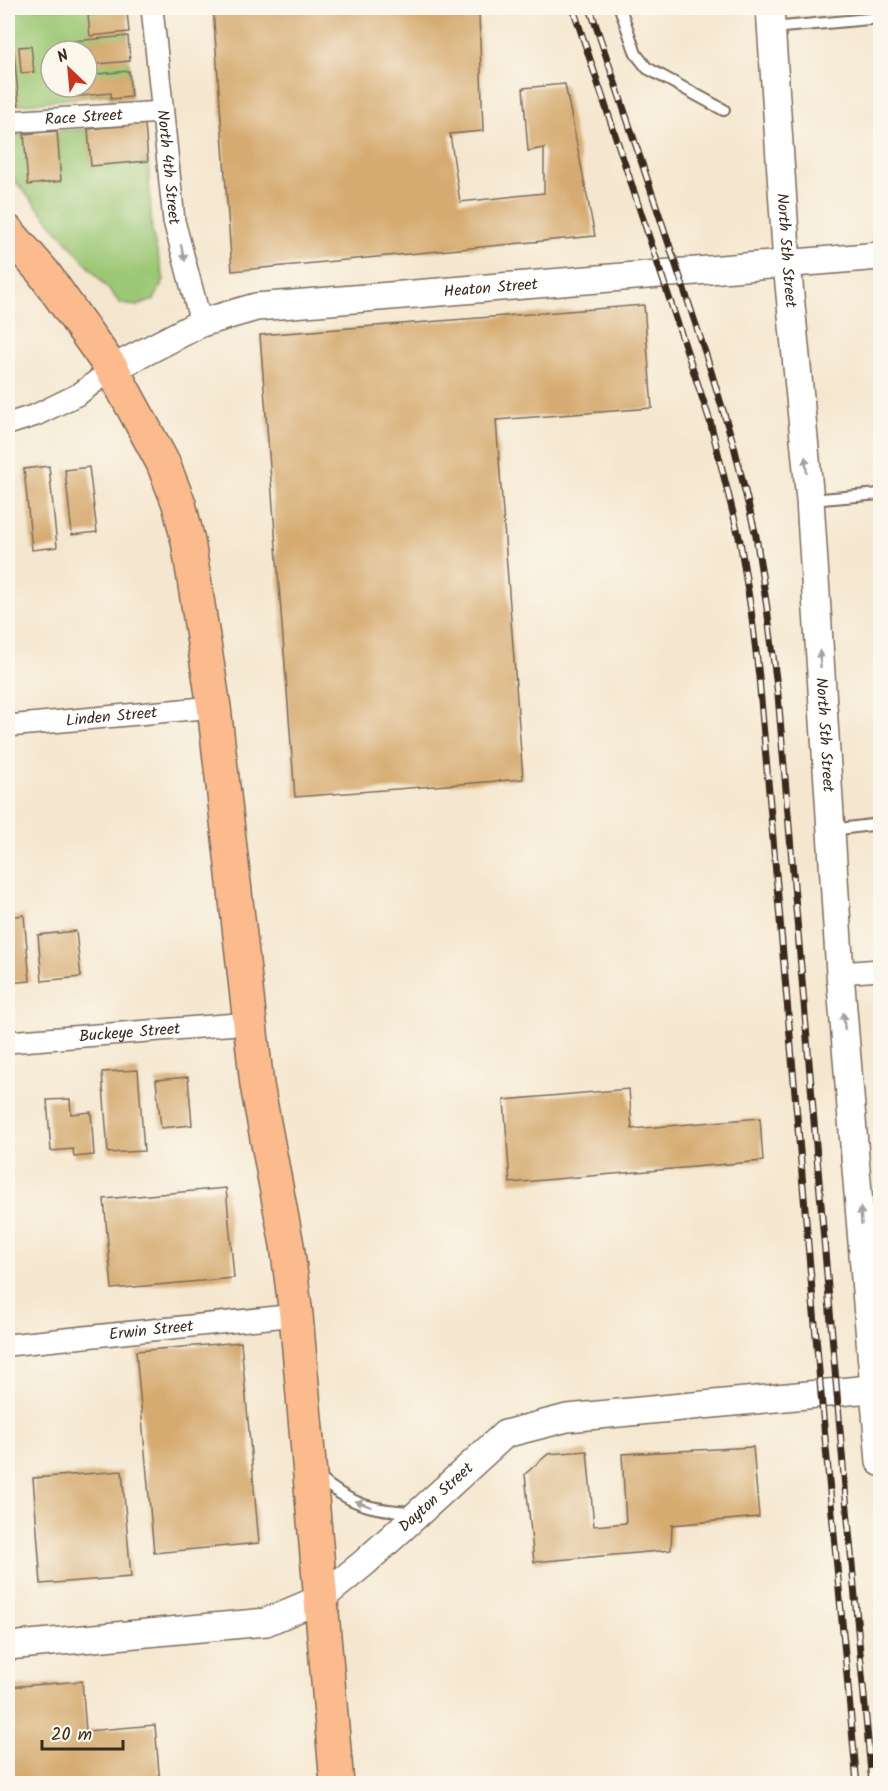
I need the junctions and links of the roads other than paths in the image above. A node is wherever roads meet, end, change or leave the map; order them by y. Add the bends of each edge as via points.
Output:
1 (152, 8) edge
2 (620, 8) edge
3 (771, 18) edge
4 (880, 18) edge
5 (724, 110) dead end
6 (162, 112) junction
7 (8, 122) edge
8 (8, 232) edge
9 (880, 256) edge
10 (787, 264) junction
11 (201, 323) junction
12 (112, 369) junction
13 (8, 424) edge
14 (880, 494) edge
15 (810, 500) junction
16 (214, 707) junction
17 (8, 726) edge
18 (880, 824) edge
19 (830, 830) junction
20 (880, 970) edge
21 (840, 973) junction
22 (250, 1023) junction
23 (8, 1042) edge
24 (296, 1316) junction
25 (8, 1345) edge
26 (878, 1389) edge
27 (880, 1462) edge
28 (309, 1469) junction
29 (420, 1512) junction
30 (320, 1599) junction
31 (8, 1646) edge
32 (337, 1784) edge

1 - 6 street, North 4th Street
2 - 5 lane via 636,54 647,68
3 - 4 lane
3 - 10 street, North 5th Street
6 - 7 street, Race Street
6 -> 11 street, North 4th Street via 174,221
8 - 12 highway via 43,272
9 - 10 street, Heaton Street
10 - 11 street, Heaton Street via 256,307
15 -> 10 street, North 5th Street
11 - 12 street, Heaton Street
12 - 13 street via 79,394
12 - 16 highway via 163,463 179,504
14 - 15 lane
19 -> 15 street, North 5th Street
16 - 17 street, Linden Street
16 - 22 highway
18 - 19 lane
19 - 21 street, North 5th Street
20 - 21 street
26 -> 21 street, North 5th Street
22 - 23 street, Buckeye Street
22 - 24 highway
24 - 25 street, Erwin Street
24 - 28 highway
26 - 27 street, North 5th Street
26 - 29 street, Dayton Street via 567,1418 505,1434
29 -> 28 lane via 383,1511 361,1505 335,1492
28 - 30 highway
29 - 30 street, Dayton Street
30 - 31 street, Dayton Street via 266,1622
30 - 32 highway

